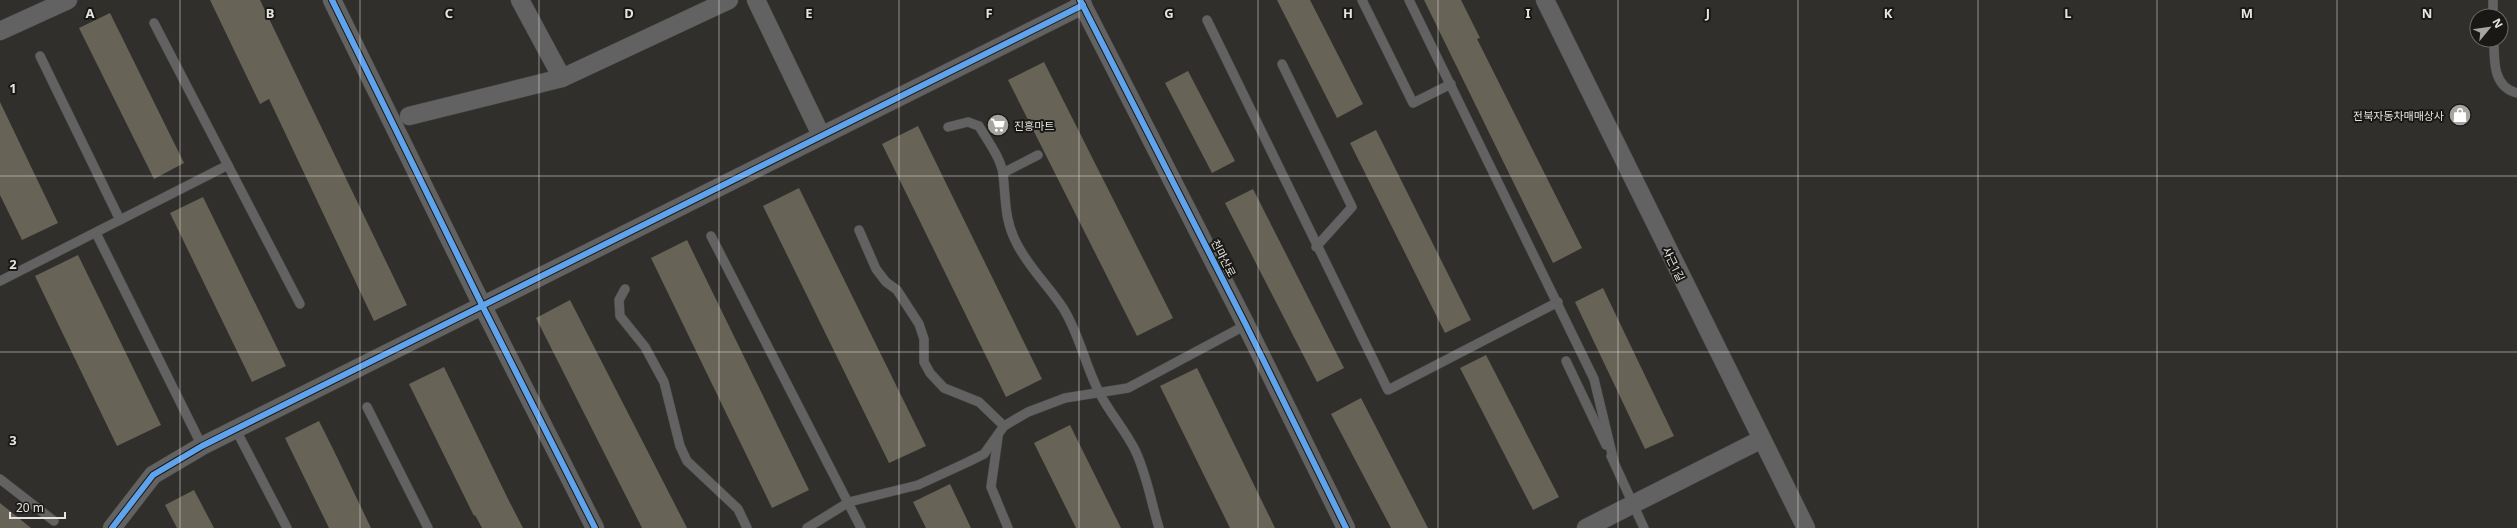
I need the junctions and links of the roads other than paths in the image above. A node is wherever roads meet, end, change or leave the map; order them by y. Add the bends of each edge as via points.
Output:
1 (68, 0) edge
2 (332, 0) edge
3 (520, 0) edge
4 (728, 0) edge
5 (756, 0) edge
6 (1362, 0) edge
7 (1409, 0) edge
8 (1545, 0) edge
9 (1081, 3) edge
10 (1207, 20) dead end
11 (154, 23) dead end
12 (0, 31) edge
13 (2494, 48) edge
14 (40, 56) dead end
15 (1282, 64) dead end
16 (562, 78) junction
17 (1450, 84) junction
18 (2517, 93) edge
19 (409, 116) dead end
20 (948, 127) dead end
21 (822, 135) junction
22 (1038, 155) dead end
23 (228, 164) junction
24 (1003, 174) junction
25 (120, 220) junction
26 (859, 230) dead end
27 (96, 233) junction
28 (712, 236) dead end
29 (1316, 247) junction
30 (0, 281) edge
31 (625, 289) dead end
32 (1558, 302) junction
33 (300, 304) dead end
34 (482, 305) junction
35 (1246, 325) junction
36 (1566, 361) dead end
37 (1099, 393) junction
38 (367, 407) dead end
39 (1004, 426) junction
40 (236, 430) junction
41 (998, 437) junction
42 (1760, 440) junction
43 (202, 446) junction
44 (1614, 462) junction
45 (0, 479) edge
46 (848, 502) junction
47 (1632, 503) junction
48 (54, 521) dead end
49 (112, 528) edge
50 (287, 528) edge
51 (428, 528) edge
52 (595, 528) edge
53 (747, 528) edge
54 (807, 528) edge
55 (861, 528) edge
56 (1008, 528) edge
57 (1159, 528) edge
58 (1346, 528) edge
59 (1586, 528) edge
60 (1644, 528) edge
61 (1806, 528) edge

1 - 12 street
2 - 34 street
3 - 16 street
4 - 16 street
5 - 21 street
6 - 17 lane via 1413,103
7 - 17 lane
8 - 42 street, 사근1길
9 - 21 street
9 - 35 street, 천마산로
10 - 29 lane
11 - 23 lane
13 - 18 lane via 2499,82 2508,91
14 - 25 lane
15 - 29 lane via 1352,207
16 - 19 street
17 - 32 lane
20 - 24 lane via 968,122 979,126
21 - 34 street
22 - 24 lane
23 - 25 lane
23 - 33 lane
24 - 37 lane via 1006,217 1015,240 1027,263 1063,309 1079,340
25 - 27 lane
26 - 39 lane via 876,269 886,282 898,290 919,324 924,339 924,362 930,373 944,388 979,402
27 - 30 lane
27 - 43 lane
28 - 46 lane
29 - 32 lane via 1388,390
31 - 53 lane via 619,300 620,316 645,347 664,382 684,456 738,509
32 - 44 lane via 1594,379
34 - 40 street
34 - 52 street
35 - 37 lane via 1128,388
35 - 58 street, 천마산로
36 - 44 lane
37 - 39 lane via 1065,398 1028,412
37 - 57 lane via 1139,460
38 - 51 lane
39 - 41 lane
40 - 43 street
40 - 50 lane
41 - 46 lane via 984,454 942,476 918,485
41 - 56 lane via 991,486
42 - 47 street
42 - 61 street, 사근1길
43 - 49 street via 153,475
44 - 47 lane
45 - 48 lane
46 - 54 lane
46 - 55 lane
47 - 59 street
47 - 60 lane

